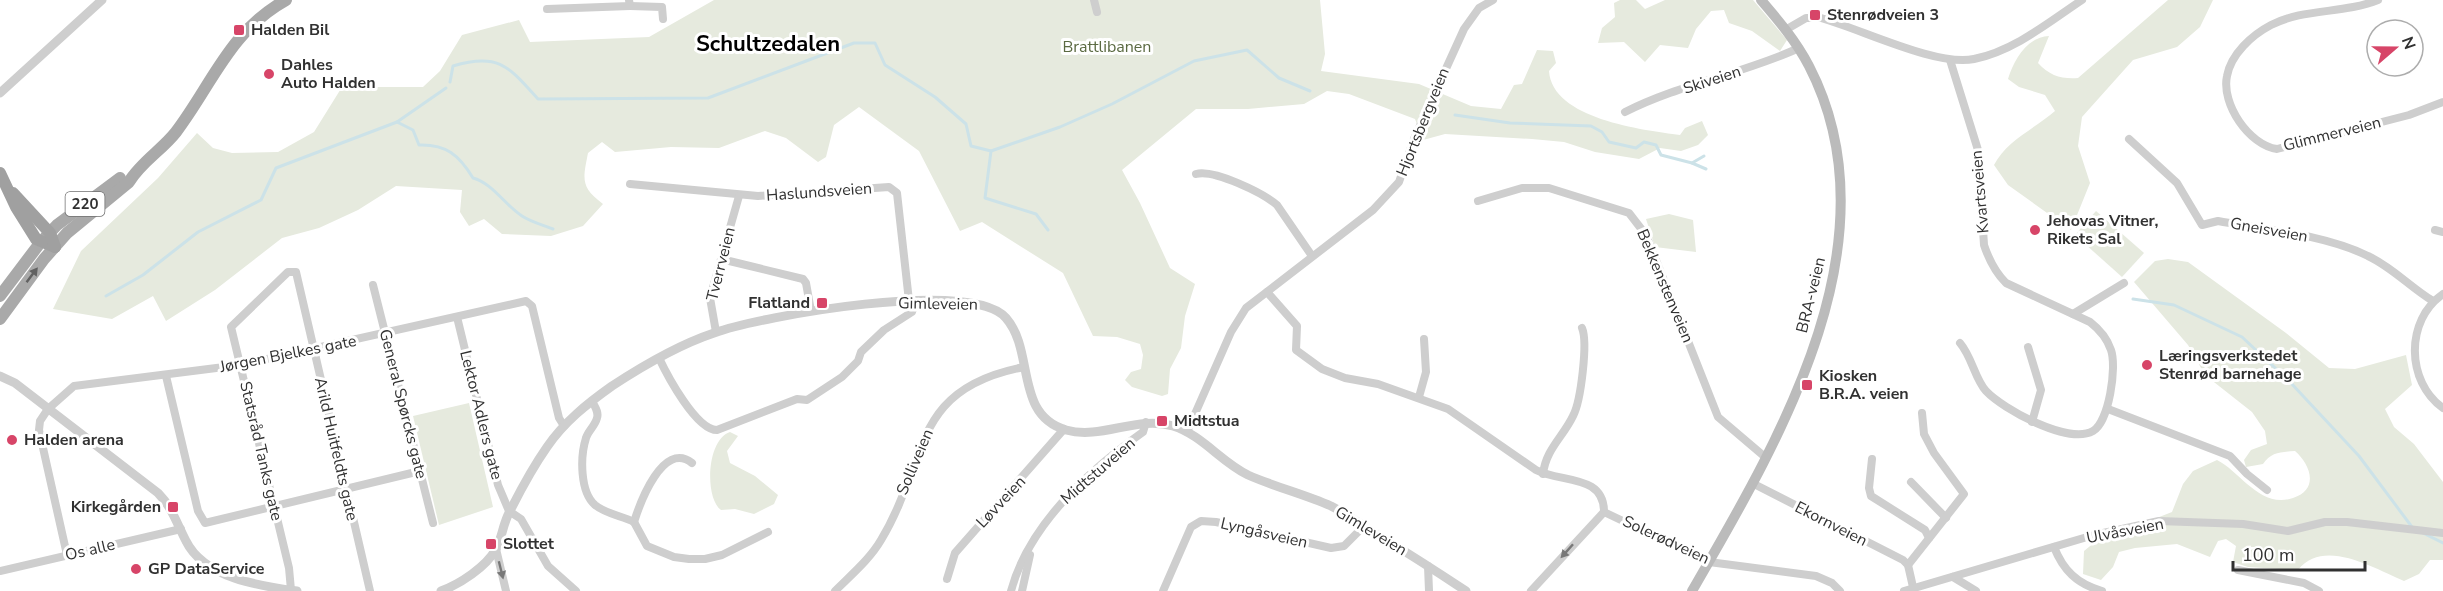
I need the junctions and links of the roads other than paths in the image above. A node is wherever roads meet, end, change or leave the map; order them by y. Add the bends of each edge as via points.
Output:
1 (102, 0) edge
2 (1094, 0) edge
3 (1493, 0) edge
4 (1761, 0) edge
5 (2082, 0) edge
6 (2378, 0) edge
7 (281, 3) edge
8 (629, 3) edge
9 (547, 9) dead end
10 (1097, 12) dead end
11 (663, 19) dead end
12 (1787, 29) junction
13 (1799, 48) junction
14 (1950, 60) junction
15 (0, 93) edge
16 (2443, 102) edge
17 (1625, 112) dead end
18 (2129, 140) dead end
19 (135, 172) junction
20 (0, 173) edge
21 (1197, 174) dead end
22 (630, 184) dead end
23 (8, 188) junction
24 (738, 196) junction
25 (1478, 201) dead end
26 (50, 233) junction
27 (39, 243) junction
28 (55, 247) junction
29 (1312, 256) junction
30 (721, 259) junction
31 (296, 272) joint
32 (2124, 283) dead end
33 (373, 285) dead end
34 (1267, 291) junction
35 (2443, 294) edge
36 (0, 296) edge
37 (912, 301) junction
38 (2433, 301) junction
39 (811, 311) junction
40 (2073, 314) junction
41 (457, 317) junction
42 (0, 319) edge
43 (1582, 328) dead end
44 (716, 332) junction
45 (386, 334) junction
46 (1424, 339) dead end
47 (1960, 343) dead end
48 (2028, 347) dead end
49 (316, 350) junction
50 (659, 358) junction
51 (240, 365) junction
52 (1024, 367) junction
53 (0, 368) edge
54 (166, 376) junction
55 (5, 377) edge
56 (1419, 397) junction
57 (592, 401) junction
58 (2443, 408) edge
59 (48, 409) junction
60 (2108, 409) junction
61 (1922, 413) dead end
62 (1146, 422) junction
63 (2032, 422) junction
64 (564, 426) junction
65 (1064, 429) junction
66 (1187, 432) junction
67 (1765, 457) junction
68 (1872, 459) dead end
69 (692, 463) dead end
70 (420, 471) junction
71 (1543, 474) junction
72 (1911, 482) dead end
73 (1752, 483) junction
74 (346, 489) junction
75 (2267, 490) dead end
76 (273, 506) junction
77 (509, 511) junction
78 (1605, 512) junction
79 (1946, 518) junction
80 (634, 522) junction
81 (433, 523) dead end
82 (1364, 526) junction
83 (181, 528) junction
84 (768, 532) dead end
85 (2443, 533) edge
86 (1929, 538) junction
87 (2054, 547) junction
88 (496, 549) junction
89 (1029, 550) junction
90 (67, 555) junction
91 (1709, 562) junction
92 (1908, 565) junction
93 (1428, 566) junction
94 (2238, 570) dead end
95 (0, 571) edge
96 (1953, 577) junction
97 (947, 579) dead end
98 (1913, 587) junction
99 (294, 591) edge
100 (370, 591) edge
101 (441, 591) edge
102 (506, 591) edge
103 (576, 591) edge
104 (835, 591) edge
105 (1011, 591) edge
106 (1022, 591) edge
107 (1163, 591) edge
108 (1429, 591) edge
109 (1466, 591) edge
110 (1531, 591) edge
111 (1692, 591) edge
112 (1840, 591) edge
113 (1904, 591) edge
114 (1976, 591) edge
115 (2102, 591) edge
116 (2319, 591) edge

1 - 15 street
2 - 10 street
3 - 29 street, Hjortsbergveien via 1479,8 1464,29 1414,139 1399,182 1373,210
4 - 12 main road, BRA-veien
5 - 14 street via 2000,51 1974,59
6 - 16 street, Glimmerveien via 2299,15 2258,34 2239,51 2226,77 2231,104 2240,121 2251,136 2277,148 2409,115
7 - 19 main road, 220 via 236,40 173,135
8 - 9 street
8 - 11 street via 662,7
12 - 13 main road, BRA-veien
12 - 14 street via 1806,18 1821,18
13 - 17 street, Skiveien
13 - 67 main road, BRA-veien via 1826,103 1837,144 1840,230 1812,351 1795,397
14 - 40 street, Kvartsveien via 1978,150 1988,257 2007,283
18 - 38 street, Gneisveien via 2177,183 2202,225 2218,221 2319,239 2355,250 2391,269
19 - 26 main road, 220 via 124,175
19 - 28 main road, 220 via 129,182
20 - 23 highway
21 - 29 street via 1219,176 1270,199
22 - 24 street, Haslundsveien
23 - 26 highway
23 - 27 highway
24 - 30 street, Tverrveien
24 - 37 street, Haslundsveien via 894,189
25 - 67 street, Bekkenstenveien via 1522,188 1549,188 1615,208 1636,219 1646,235 1719,417
26 - 27 main road, 220
26 - 28 highway
27 - 28 highway
27 - 36 main road, 220
42 -> 28 main road, 220
29 - 34 street, Hjortsbergveien
30 - 39 street via 803,279
30 - 44 street, Tverrveien via 710,298
31 - 49 street, Arild Huitfeldts gate
31 - 51 street, Statsråd Tanks gate via 288,272 231,327
32 - 40 street
33 - 45 street, General Spørcks gate
34 - 56 street, Solerødveien via 1297,326 1295,345 1302,357 1345,378
34 - 66 street, Hjortsbergveien via 1246,308 1231,332
35 - 38 street
37 - 39 street, Gimleveien
37 - 50 street via 912,312 884,330 861,352 853,367 807,400 797,399 717,430 706,426 682,399
37 - 52 street, Gimleveien via 961,301 999,311 1017,335
38 - 58 street via 2422,318 2414,350 2418,375 2426,391
39 - 44 street, Gimleveien
40 - 60 street, Kvartsveien via 2099,329 2112,352
41 - 45 street, Jørgen Bjelkes gate
41 - 64 street, Jørgen Bjelkes gate via 526,301 532,306
41 - 77 street, Lektor Adlers gate via 498,485
43 - 71 street via 1586,340 1577,409 1554,442
44 - 50 street, Gimleveien
45 - 49 street, Jørgen Bjelkes gate
45 - 70 street, General Spørcks gate
46 - 56 street via 1426,372
47 - 63 street via 1970,355 1984,390
48 - 63 street via 2041,390
49 - 51 street, Jørgen Bjelkes gate
49 - 74 street, Arild Huitfeldts gate
50 - 57 street, Gimleveien
51 - 54 street, Jørgen Bjelkes gate
51 - 76 street, Statsråd Tanks gate
52 - 65 street, Gimleveien via 1033,402 1041,414
52 - 104 street, Solliveien via 968,385 948,402 922,441 880,542
53 - 55 street
54 - 59 street, Jørgen Bjelkes gate via 74,386
54 - 76 street via 198,511 205,523
55 - 59 street
56 - 71 street, Solerødveien via 1448,409
57 - 64 street, Gimleveien
57 - 80 street via 597,420 582,451 587,493 603,511
59 - 83 street via 158,493
59 - 90 street via 39,430
60 - 63 street via 2101,425 2091,433 2068,432
60 - 75 street via 2230,456
61 - 79 street via 1924,434 1964,494
62 - 65 street, Gimleveien via 1083,433
62 - 66 street, Gimleveien via 1167,424
62 - 89 street, Midtstuveien via 1143,432 1060,503
64 - 77 street, Gimleveien
65 - 97 street, Løvveien via 955,553
66 - 82 street, Gimleveien via 1246,474 1330,506
67 - 73 main road, BRA-veien
68 - 86 street via 1871,496 1925,530
69 - 80 street via 679,458 658,471 644,492
70 - 74 street
70 - 81 street, General Spørcks gate
71 - 78 street, Solerødveien via 1591,486 1602,499
72 - 79 street
73 - 91 main road, BRA-veien
73 - 92 street, Ekornveien
74 - 76 street
74 - 100 street, Arild Huitfeldts gate
76 - 99 street, Statsråd Tanks gate
77 - 88 street, Gimleveien
77 - 103 street via 521,519 548,566
78 - 91 street, Solerødveien
78 -> 110 street
79 - 86 street
80 - 84 street via 647,546 689,559 722,555
82 - 93 street, Gimleveien
82 - 107 street, Lyngåsveien via 1344,546 1331,548 1201,521 1191,527
83 - 90 street, Os alle
83 - 99 street via 186,542 203,563 229,576
85 - 87 street, Ulvåsveien via 2347,522 2325,522 2288,531 2159,521
86 - 92 street
87 - 96 street, Ulvåsveien
87 - 115 street via 2074,578
88 - 101 street, Gimleveien via 465,579
88 -> 102 street
89 - 105 street, Midtstuveien
89 - 106 street, Midtstuveien
90 - 95 street, Os alle
91 - 111 main road, BRA-veien
91 - 112 street, Solerødveien via 1816,576
92 - 98 street
93 - 108 street
93 - 109 street, Gimleveien
94 - 116 street via 2304,583
96 - 98 street, Ulvåsveien
96 - 114 street
98 - 113 street, Ulvåsveien

